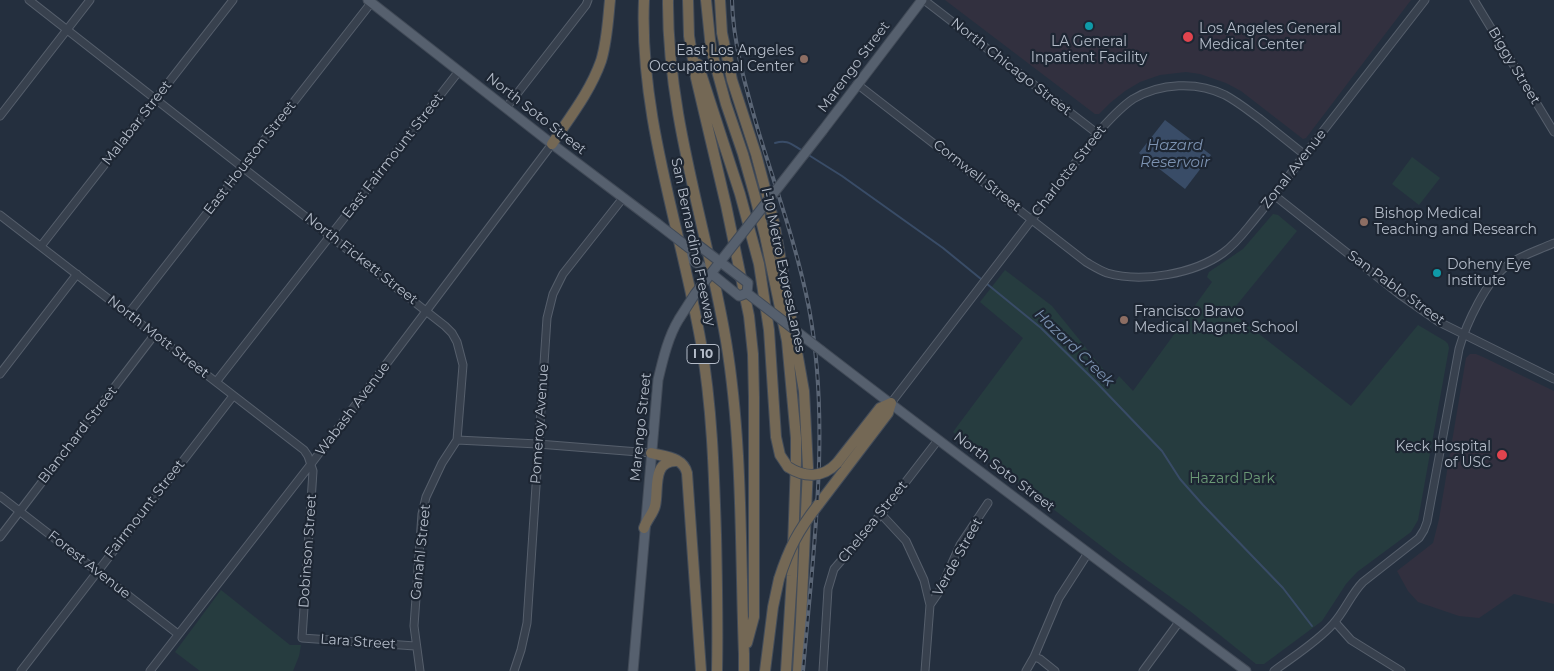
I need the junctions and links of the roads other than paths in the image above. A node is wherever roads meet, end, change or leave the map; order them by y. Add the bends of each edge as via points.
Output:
1 (29, 0) edge
2 (90, 0) edge
3 (233, 0) edge
4 (580, 0) edge
5 (610, 0) edge
6 (643, 0) edge
7 (668, 0) edge
8 (688, 0) edge
9 (706, 0) edge
10 (720, 0) edge
11 (923, 0) edge
12 (1425, 0) edge
13 (1474, 0) edge
14 (370, 2) edge
15 (587, 3) edge
16 (66, 29) junction
17 (689, 36) junction
18 (459, 71) junction
19 (858, 84) junction
20 (156, 100) junction
21 (506, 108) junction
22 (0, 116) edge
23 (1554, 132) edge
24 (1098, 134) junction
25 (552, 144) junction
26 (1305, 155) junction
27 (243, 168) junction
28 (1274, 195) junction
29 (623, 198) junction
30 (0, 215) edge
31 (1032, 220) junction
32 (331, 236) junction
33 (1554, 243) edge
34 (41, 246) junction
35 (689, 248) junction
36 (720, 262) junction
37 (77, 274) junction
38 (712, 274) junction
39 (1125, 276) joint
40 (747, 293) junction
41 (427, 311) junction
42 (129, 313) junction
43 (155, 334) junction
44 (1464, 334) junction
45 (0, 374) edge
46 (1554, 379) edge
47 (216, 382) junction
48 (233, 396) junction
49 (891, 403) junction
50 (457, 440) junction
51 (938, 440) junction
52 (538, 444) junction
53 (651, 453) junction
54 (312, 464) junction
55 (684, 464) junction
56 (0, 496) edge
57 (988, 503) dead end
58 (19, 511) junction
59 (881, 514) junction
60 (644, 528) junction
61 (0, 537) edge
62 (1088, 553) junction
63 (97, 572) junction
64 (930, 605) junction
65 (1179, 622) junction
66 (1335, 622) junction
67 (178, 634) junction
68 (302, 638) joint
69 (415, 646) junction
70 (744, 654) junction
71 (1034, 657) junction
72 (21, 671) edge
73 (150, 671) edge
74 (420, 671) edge
75 (514, 671) edge
76 (633, 671) edge
77 (701, 671) edge
78 (717, 671) edge
79 (744, 671) edge
80 (765, 671) edge
81 (786, 671) edge
82 (798, 671) edge
83 (823, 671) edge
84 (925, 671) edge
85 (1026, 671) edge
86 (1055, 671) edge
87 (1142, 671) edge
88 (1246, 671) edge
89 (1274, 671) edge
90 (1401, 671) edge

1 - 16 street, North Fickett Street
2 - 16 street
3 - 20 street, Malabar Street
4 - 15 street
5 - 25 highway via 604,47 596,74
6 - 78 highway, San Bernardino Freeway / I 10 via 646,70 653,120 694,306 709,399 715,511
7 - 70 highway, San Bernardino Freeway via 668,42 675,99 732,381
8 - 17 highway
9 - 81 highway, I-10 Metro ExpressLanes via 711,49 754,193 787,341 796,461
10 - 82 highway, I-10 Metro ExpressLanes via 722,33 732,80 774,222 804,391 808,468
11 - 19 main road, Marengo Street
11 - 24 street, North Chicago Street
12 - 26 street, Zonal Avenue
13 - 23 street, Biggy Street
14 - 18 main road, North Soto Street
14 - 27 street, East Houston Street
15 - 21 street
16 - 20 street, North Fickett Street
16 - 22 street
17 - 49 highway, bridge via 760,264 780,455 788,467 800,474 813,476 825,473 838,463 880,408
17 - 70 highway via 738,258 753,354 754,617
18 - 21 main road, North Soto Street
18 - 32 street, East Fairmount Street
19 - 31 street, Cornwell Street
19 - 36 main road, Marengo Street, bridge
20 - 27 street, North Fickett Street
20 - 34 street, Malabar Street
21 - 25 main road, North Soto Street
24 - 26 street, Charlotte Street via 1114,115 1139,96 1171,86 1194,86 1232,99
24 - 31 street, Charlotte Street
25 - 29 main road, North Soto Street
25 - 41 street, Wabash Avenue
26 - 28 street, Zonal Avenue
27 - 32 street, North Fickett Street
27 - 42 street, East Houston Street
28 - 39 street, Zonal Avenue via 1235,243 1213,259 1174,273
28 - 44 street, San Pablo Street via 1399,294 1439,322
29 - 35 main road, North Soto Street, bridge
29 - 52 street, Pomeroy Avenue via 563,274 553,294 547,318
30 - 34 street, North Mott Street
31 - 39 street, Cornwell Street via 1086,262 1105,272
31 - 49 street, Charlotte Street
32 - 41 street, North Fickett Street
32 - 47 street, East Fairmount Street
33 - 44 street via 1502,269 1486,288
34 - 37 street, North Mott Street
35 - 36 main road, North Soto Street, bridge via 698,245
35 - 38 main road, North Soto Street via 690,258
36 - 38 main road, Marengo Street, bridge
36 - 40 main road, North Soto Street, bridge via 748,283
37 - 42 street, North Mott Street
37 - 45 street
38 - 40 main road, North Soto Street, bridge via 739,296
38 - 53 main road, Marengo Street, bridge via 679,319 664,353
40 - 49 main road, North Soto Street, bridge
41 - 50 street, North Fickett Street via 452,332 460,351 463,365
41 - 54 street, Wabash Avenue
42 - 43 street, North Mott Street
43 - 47 street, North Mott Street
43 - 58 street, Blanchard Street
44 - 46 street, San Pablo Street
44 - 66 street via 1424,530 1420,538 1358,587
47 - 48 street, North Mott Street
48 - 54 street, North Mott Street via 304,450
48 - 63 street, Fairmount Street
49 - 51 main road, North Soto Street
49 - 80 highway, bridge via 888,414 795,538 779,579
50 - 52 street
50 - 69 street, Ganahl Street via 426,497 422,514
51 - 59 street, Chelsea Street
51 - 62 main road, North Soto Street
52 - 53 street
52 - 75 street, Pomeroy Avenue via 527,623
53 - 55 highway
53 - 60 main road, Marengo Street
54 - 67 street, Wabash Avenue
54 - 68 street, Dobinson Street
55 - 60 highway via 670,462 660,470 655,506
55 - 77 highway
56 - 58 street, Forest Avenue
57 - 64 street, Verde Street via 960,545
58 - 61 street, Blanchard Street
58 - 63 street, Forest Avenue
59 - 64 street via 906,541 924,580
59 - 83 street, Chelsea Street via 834,569 830,579
60 - 76 main road, Marengo Street
62 - 65 main road, North Soto Street
62 - 71 street via 1059,598
63 - 67 street, Forest Avenue
63 - 72 street, Fairmount Street
64 - 84 street, Verde Street
65 - 87 street
65 - 88 main road, North Soto Street
66 - 89 street
66 - 90 street via 1351,640
67 - 73 street, Wabash Avenue
68 - 69 street, Lara Street
69 - 74 street, Ganahl Street
70 - 79 highway, San Bernardino Freeway
71 - 85 street
71 - 86 street

